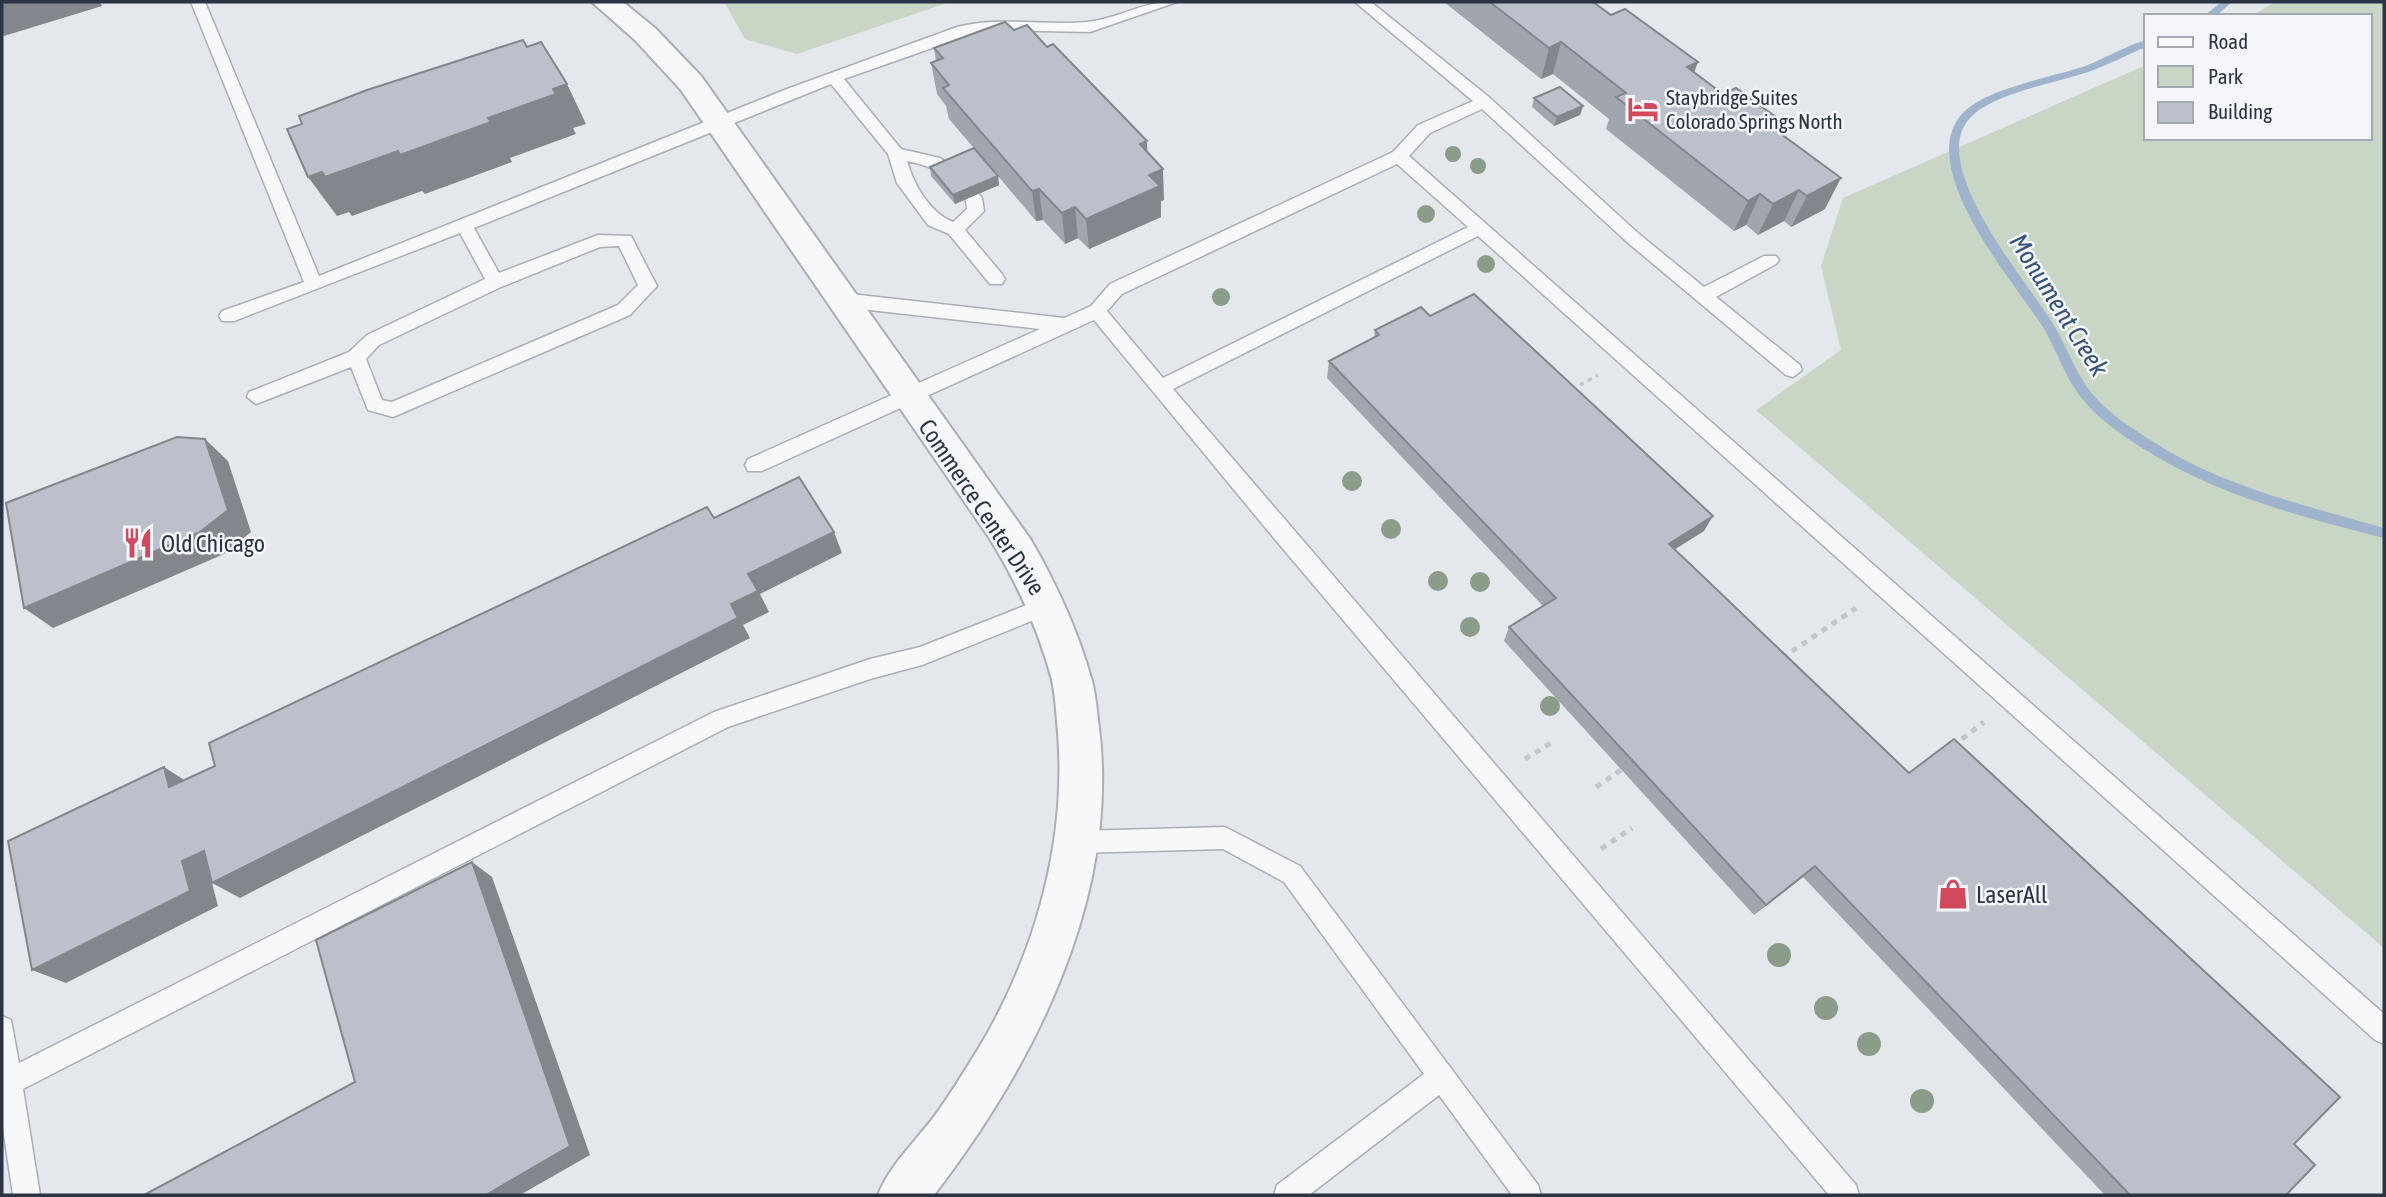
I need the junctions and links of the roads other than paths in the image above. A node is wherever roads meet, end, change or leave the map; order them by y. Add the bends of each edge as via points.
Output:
1 (201, 2) edge
2 (606, 2) edge
3 (1170, 2) edge
4 (1362, 2) edge
5 (834, 77) junction
6 (1483, 102) junction
7 (718, 122) junction
8 (896, 153) junction
9 (1399, 156) junction
10 (465, 227) junction
11 (1480, 228) junction
12 (955, 230) junction
13 (1770, 260) dead end
14 (996, 279) dead end
15 (495, 282) junction
16 (314, 285) junction
17 (1704, 295) junction
18 (842, 300) junction
19 (1097, 312) junction
20 (228, 316) dead end
21 (1069, 325) junction
22 (356, 357) junction
23 (1793, 370) dead end
24 (1161, 387) junction
25 (256, 397) dead end
26 (909, 398) junction
27 (755, 465) dead end
28 (1047, 606) junction
29 (1077, 842) junction
30 (2, 1029) edge
31 (2384, 1031) edge
32 (1441, 1077) junction
33 (5, 1084) edge
34 (26, 1195) edge
35 (903, 1195) edge
36 (1287, 1195) edge
37 (1528, 1195) edge
38 (1846, 1195) edge

1 - 16 lane
2 - 7 street, Commerce Center Drive via 676,65
3 - 5 lane via 1077,28 972,27
4 - 6 lane
5 - 7 lane
5 - 8 lane
6 - 9 lane via 1424,130
6 - 17 lane via 1633,238
7 - 10 lane
7 - 18 street, Commerce Center Drive
8 - 12 lane via 905,183 933,221
8 - 12 lane via 947,165 972,195 975,211
9 - 11 lane
9 - 19 lane via 1116,289
10 - 15 lane
10 - 16 lane
11 - 24 lane
11 - 31 lane
12 - 14 lane
13 - 17 lane
15 - 22 lane via 373,340
15 - 22 lane via 598,242 625,240 648,286 624,310 393,410 375,405
16 - 20 lane
17 - 23 lane
18 - 21 lane
18 - 26 street, Commerce Center Drive
19 - 21 lane
19 - 24 lane
21 - 26 lane
22 - 25 lane
24 - 38 lane
26 - 27 lane
26 - 28 street, Commerce Center Drive via 1001,527
28 - 29 street, Commerce Center Drive via 1072,681 1080,728
28 - 33 lane via 922,656 722,719
29 - 32 lane via 1226,838 1292,874
29 - 35 street, Commerce Center Drive via 1049,954 1024,1013 998,1062
30 - 33 lane
32 - 36 lane
32 - 37 lane
33 - 34 lane

